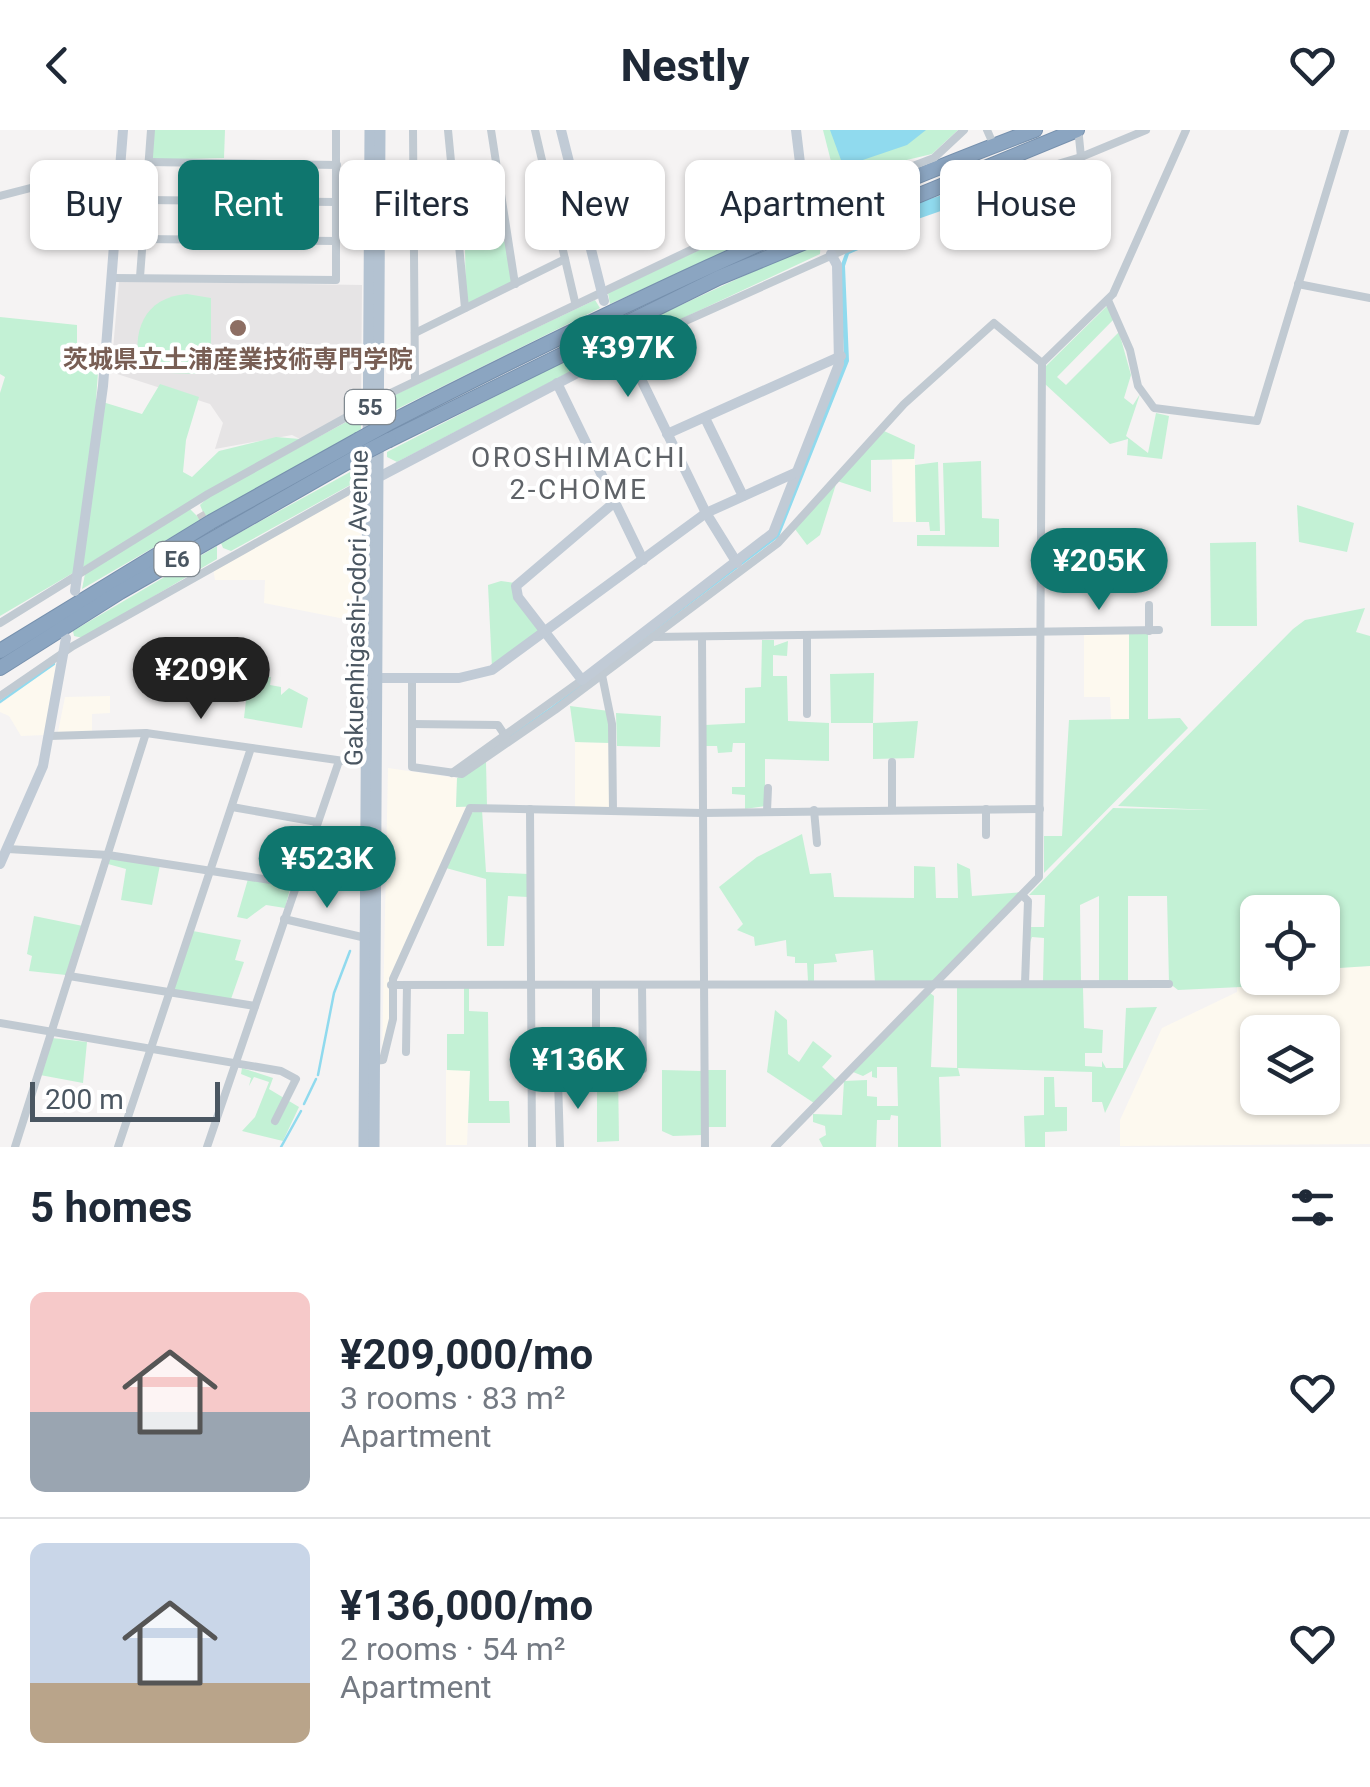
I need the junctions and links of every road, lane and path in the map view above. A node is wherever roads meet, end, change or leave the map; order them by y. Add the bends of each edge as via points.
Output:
1 (123, 130) edge
2 (151, 130) edge
3 (336, 130) edge
4 (370, 130) edge
5 (380, 130) edge
6 (413, 130) edge
7 (448, 130) edge
8 (491, 130) edge
9 (535, 130) edge
10 (561, 130) edge
11 (796, 130) edge
12 (964, 130) edge
13 (1035, 130) edge
14 (1146, 130) edge
15 (1186, 130) edge
16 (1346, 130) edge
17 (1078, 134) edge
18 (995, 148) edge
19 (1081, 157) junction
20 (121, 160) edge
21 (149, 160) edge
22 (800, 160) edge
23 (158, 162) edge
24 (337, 165) junction
25 (920, 171) edge
26 (920, 179) edge
27 (30, 188) edge
28 (0, 196) edge
29 (158, 200) edge
30 (336, 202) junction
31 (158, 240) edge
32 (336, 241) junction
33 (115, 250) edge
34 (142, 250) edge
35 (694, 250) edge
36 (755, 250) edge
37 (772, 250) edge
38 (829, 250) edge
39 (840, 250) edge
40 (831, 254) junction
41 (565, 259) junction
42 (140, 277) junction
43 (113, 278) junction
44 (515, 284) junction
45 (1298, 284) junction
46 (601, 296) junction
47 (1370, 298) edge
48 (1108, 300) junction
49 (575, 302) junction
50 (465, 308) junction
51 (415, 332) junction
52 (623, 344) junction
53 (841, 356) junction
54 (1042, 363) junction
55 (415, 381) junction
56 (557, 383) junction
57 (375, 401) junction
58 (705, 418) junction
59 (667, 434) junction
60 (798, 472) junction
61 (374, 478) junction
62 (742, 496) junction
63 (616, 502) junction
64 (195, 503) junction
65 (200, 513) tunnel mouth
66 (706, 513) junction
67 (643, 560) junction
68 (738, 562) junction
69 (78, 575) junction
70 (75, 591) dead end
71 (1149, 605) dead end
72 (0, 622) edge
73 (1041, 633) junction
74 (546, 634) junction
75 (653, 637) junction
76 (66, 638) dead end
77 (702, 638) junction
78 (807, 638) junction
79 (0, 650) edge
80 (64, 652) junction
81 (0, 668) edge
82 (602, 675) junction
83 (372, 678) junction
84 (412, 678) junction
85 (582, 680) junction
86 (0, 696) edge
87 (807, 714) dead end
88 (412, 724) junction
89 (146, 733) junction
90 (50, 736) junction
91 (506, 737) junction
92 (251, 748) junction
93 (339, 761) junction
94 (892, 762) dead end
95 (452, 773) junction
96 (768, 788) dead end
97 (232, 807) junction
98 (530, 809) junction
99 (986, 809) junction
100 (1040, 809) junction
101 (613, 810) junction
102 (814, 810) junction
103 (892, 810) junction
104 (767, 812) junction
105 (702, 813) junction
106 (318, 822) junction
107 (986, 835) dead end
108 (817, 843) dead end
109 (8, 849) junction
110 (108, 855) junction
111 (0, 864) edge
112 (211, 871) junction
113 (296, 884) junction
114 (1024, 896) junction
115 (284, 919) junction
116 (370, 938) junction
117 (69, 976) junction
118 (1025, 983) junction
119 (642, 984) junction
120 (703, 984) junction
121 (1169, 984) dead end
122 (391, 985) junction
123 (408, 985) junction
124 (531, 985) junction
125 (596, 985) junction
126 (935, 985) junction
127 (170, 992) junction
128 (255, 1006) junction
129 (0, 1024) edge
130 (50, 1034) junction
131 (150, 1049) junction
132 (596, 1049) dead end
133 (406, 1052) dead end
134 (370, 1061) junction
135 (236, 1064) junction
136 (643, 1070) dead end
137 (558, 1078) dead end
138 (286, 1099) junction
139 (299, 1106) dead end
140 (275, 1120) dead end
141 (14, 1147) edge
142 (118, 1147) edge
143 (206, 1147) edge
144 (364, 1147) edge
145 (374, 1147) edge
146 (532, 1147) edge
147 (560, 1147) edge
148 (705, 1147) edge
149 (775, 1147) edge

1 - 20 street
2 - 21 street
3 - 24 street
4 - 57 main road, Gakuenhigashi-odori Avenue / 55
5 - 57 main road, Gakuenhigashi-odori Avenue / 55
6 - 51 street
7 - 50 street
8 - 44 street
9 - 41 street
10 - 46 street
11 - 22 street
12 - 25 street
13 - 18 highway, E6
14 - 19 street
15 - 48 street
16 - 45 street
17 - 18 highway, E6
17 - 19 street
18 - 19 street via 1014,177
18 - 26 highway, E6
23 - 24 street
24 - 30 street
27 - 28 street
29 - 30 street
30 - 32 street
31 - 32 street
32 - 42 street via 336,280
33 - 43 street
34 - 42 street
35 - 46 street
36 - 79 highway, E6, bridge via 615,310 390,423
37 - 81 highway, E6, bridge via 358,456
38 - 40 street
39 - 40 street
40 - 52 street
40 - 53 street
41 - 44 street
41 - 49 street
42 - 43 street
43 - 69 street
44 - 50 street
45 - 47 street
45 - 48 street via 1257,421 1154,408 1138,386
46 - 49 street
48 - 54 street
49 - 55 street
50 - 51 street
51 - 55 street
52 - 56 street
52 - 59 street
53 - 58 street
53 - 60 street
54 - 73 street
54 - 75 street via 994,323 904,404 778,543
55 - 57 street
56 - 61 street
56 - 63 street
57 - 61 main road, Gakuenhigashi-odori Avenue / 55
57 - 64 street
58 - 59 street
58 - 62 street
59 - 66 street
60 - 62 street
60 - 68 street via 772,533
61 - 80 street via 225,555
61 - 83 main road, Gakuenhigashi-odori Avenue / 55
62 - 66 street
63 - 67 street
63 - 74 street via 516,586
64 - 65 street
64 - 69 street
66 - 67 street
66 - 68 street
67 - 74 street
68 - 85 street
69 - 70 street
69 - 72 street
71 - 73 street via 1154,630
73 - 78 street
73 - 100 street
74 - 84 street via 477,675
74 - 85 street
75 - 77 street
75 - 82 street
76 - 80 street
77 - 78 street
77 - 105 street
78 - 87 street
80 - 86 street
80 - 90 street
82 - 95 street via 462,774
82 - 101 street via 612,724
83 - 84 street
83 - 93 street via 356,680 354,761
83 - 116 main road, 55
84 - 88 street
85 - 91 street
88 - 91 street via 498,725
88 - 95 street via 412,767
89 - 90 street
89 - 92 street
89 - 110 street
90 - 109 street via 35,792
91 - 95 street
92 - 93 street
92 - 97 street
93 - 106 street
94 - 103 street
96 - 104 street
97 - 106 street
97 - 112 street
98 - 101 street
98 - 122 street via 470,808
98 - 124 street
99 - 100 street
99 - 103 street
99 - 107 street
100 - 114 street via 1040,874
101 - 105 street
102 - 103 street
102 - 104 street
102 - 108 street
104 - 105 street
105 - 120 street
106 - 113 street
109 - 110 street
109 - 111 street
110 - 112 street
110 - 117 street
112 - 113 street
112 - 127 street
113 - 115 street
114 - 118 street
114 - 126 street
115 - 116 street
115 - 128 street
116 - 134 main road, 55
117 - 127 street
117 - 130 street
118 - 121 street
118 - 126 street
119 - 120 street
119 - 125 street
119 - 136 street
120 - 126 street
120 - 148 street
122 - 123 street
122 - 134 street via 389,1041 383,1060
123 - 124 street
123 - 133 street
124 - 125 street
124 - 146 street
125 - 132 street
126 - 149 street
127 - 128 street
127 - 131 street
128 - 135 street
129 - 130 street
130 - 131 street
130 - 141 street
131 - 135 street
131 - 142 street
134 - 144 main road, 55
134 - 145 main road, 55
135 - 138 street via 296,1079
135 - 143 street
137 - 147 street
138 - 139 street
138 - 140 street

